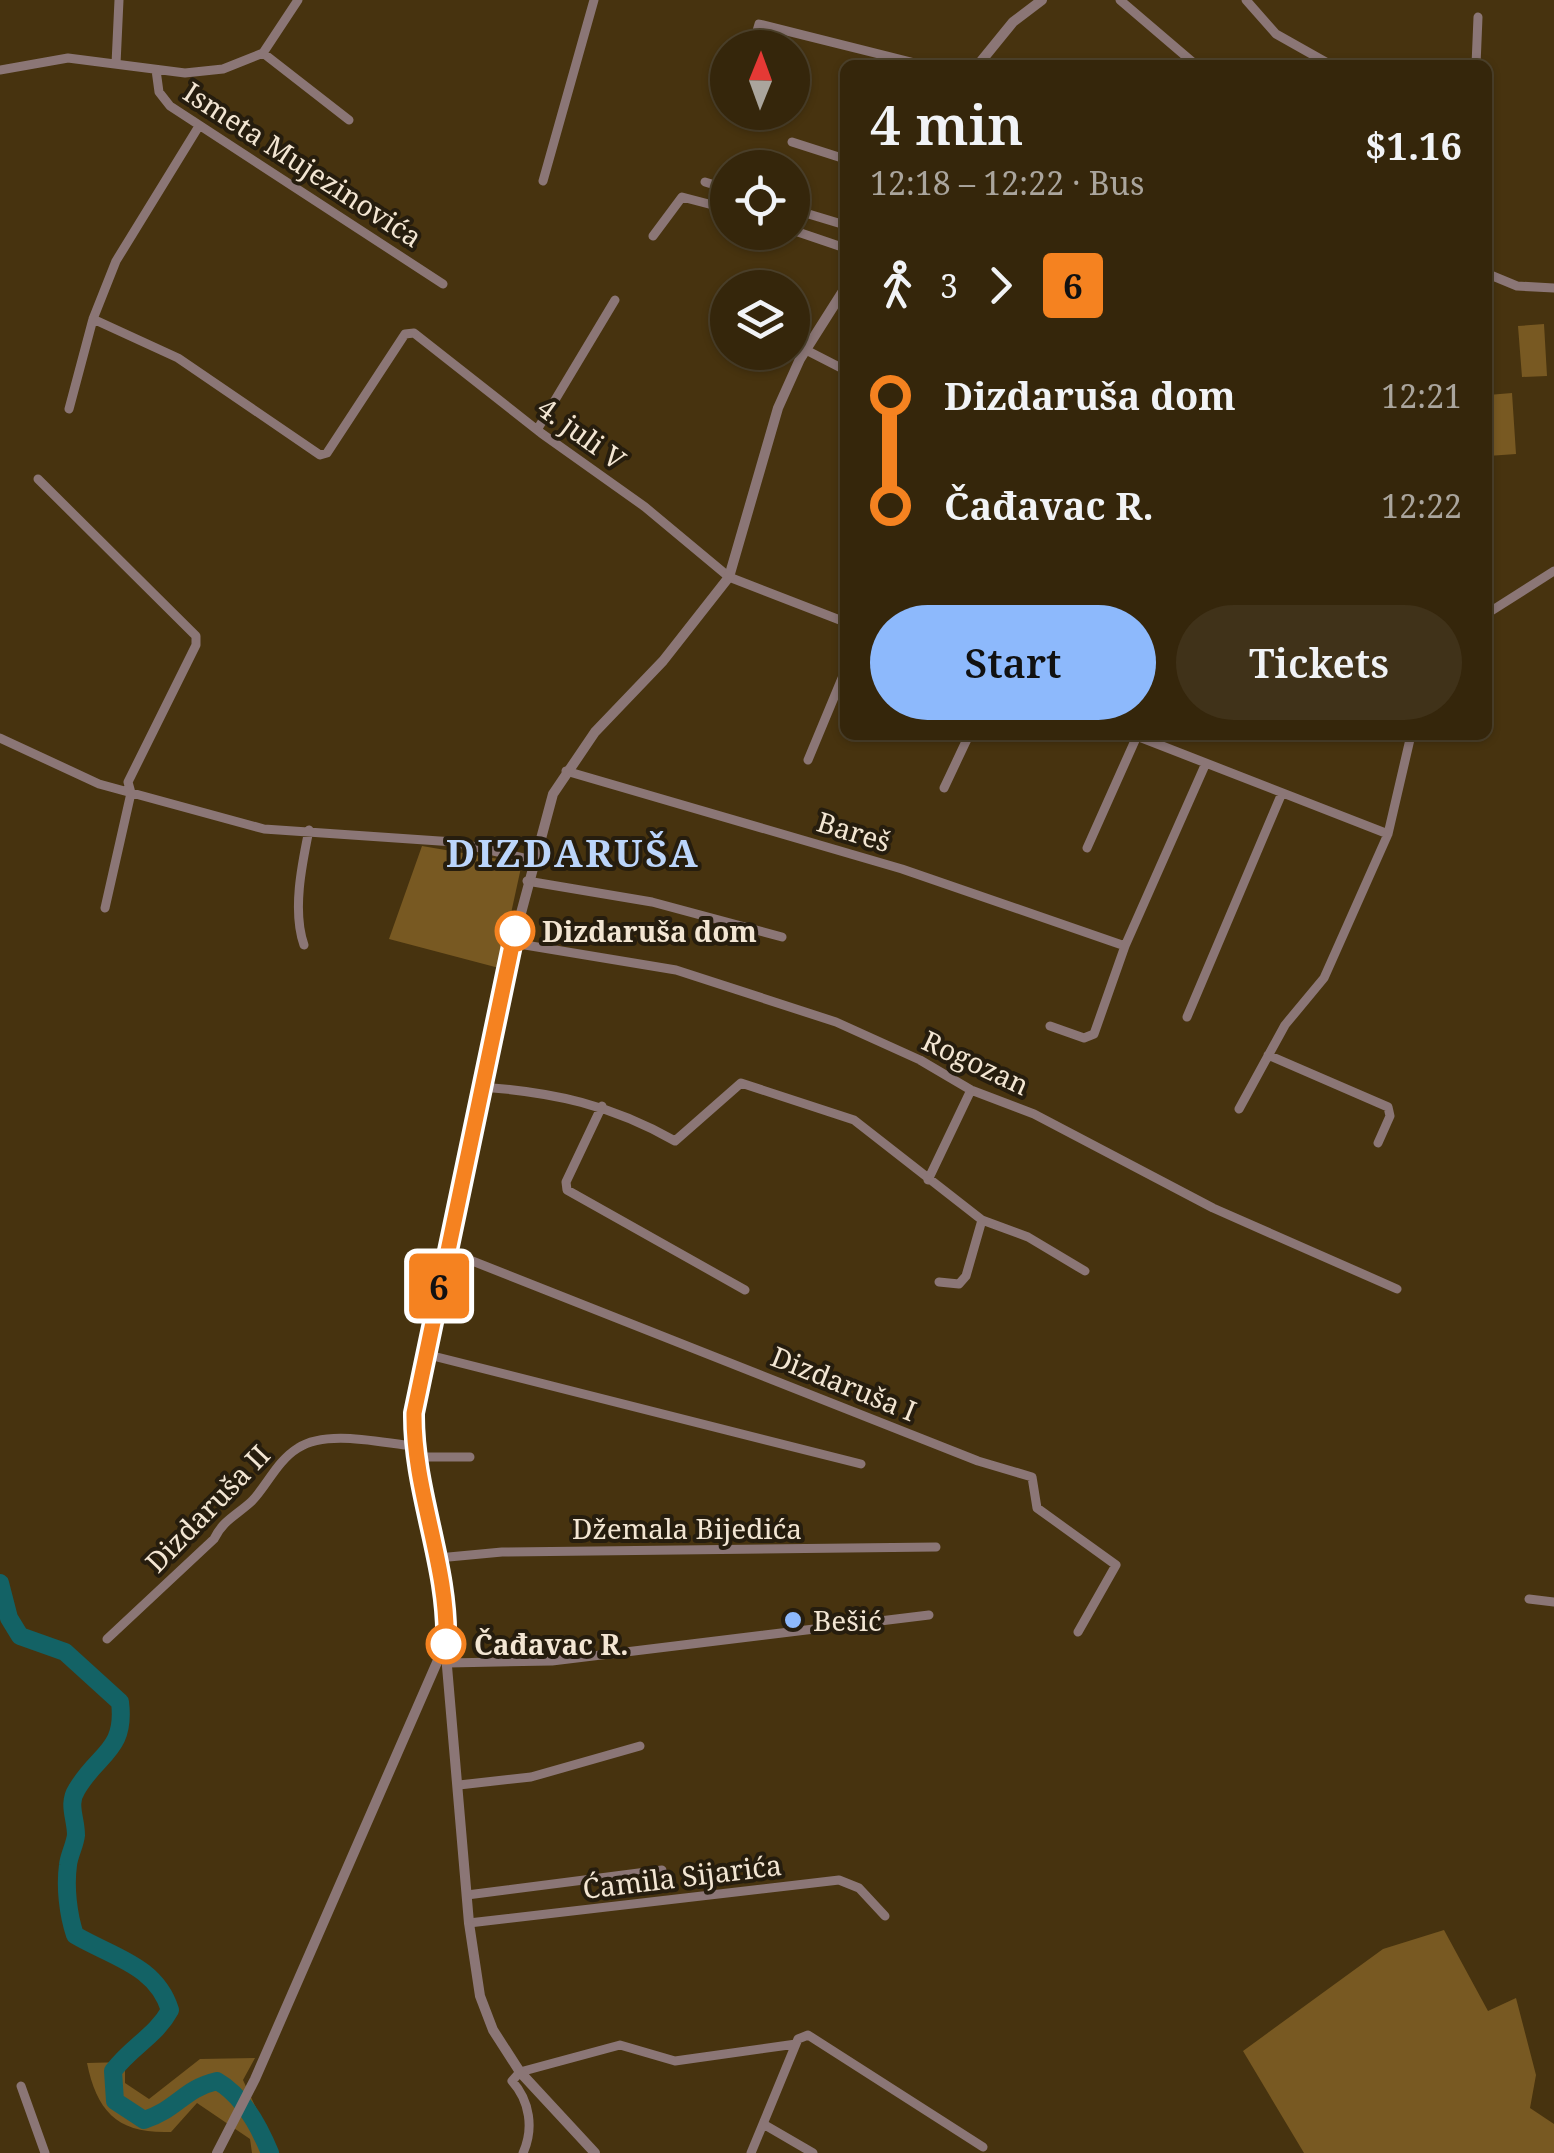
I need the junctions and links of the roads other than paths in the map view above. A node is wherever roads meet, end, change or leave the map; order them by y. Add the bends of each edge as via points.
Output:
1 (119, 0) edge
2 (298, 0) edge
3 (594, 0) edge
4 (1042, 0) edge
5 (1120, 0) edge
6 (1246, 0) edge
7 (1478, 17) dead end
8 (756, 30) edge
9 (782, 30) edge
10 (810, 37) edge
11 (263, 53) junction
12 (903, 60) edge
13 (982, 60) edge
14 (1190, 60) edge
15 (1322, 60) edge
16 (1476, 60) edge
17 (116, 64) junction
18 (0, 70) edge
19 (156, 70) junction
20 (349, 120) dead end
21 (198, 126) junction
22 (792, 142) dead end
23 (840, 157) edge
24 (543, 181) dead end
25 (705, 182) dead end
26 (710, 184) edge
27 (710, 204) edge
28 (810, 214) edge
29 (840, 223) edge
30 (652, 236) dead end
31 (810, 236) edge
32 (840, 246) edge
33 (1492, 276) edge
34 (443, 284) dead end
35 (1554, 288) edge
36 (840, 296) edge
37 (614, 300) dead end
38 (93, 319) junction
39 (810, 344) edge
40 (810, 352) edge
41 (840, 367) edge
42 (797, 370) edge
43 (69, 408) dead end
44 (537, 430) junction
45 (38, 479) dead end
46 (1554, 572) edge
47 (730, 577) junction
48 (1492, 611) edge
49 (840, 621) edge
50 (840, 683) edge
51 (0, 738) edge
52 (968, 740) edge
53 (1133, 740) edge
54 (1146, 740) edge
55 (1410, 740) edge
56 (808, 760) dead end
57 (1206, 763) junction
58 (566, 771) junction
59 (944, 788) dead end
60 (1282, 793) junction
61 (131, 794) junction
62 (309, 830) junction
63 (1388, 834) junction
64 (1087, 848) dead end
65 (532, 860) junction
66 (527, 881) junction
67 (105, 908) dead end
68 (782, 938) dead end
69 (512, 943) junction
70 (304, 945) dead end
71 (1126, 946) junction
72 (1187, 1017) dead end
73 (1050, 1026) dead end
74 (1268, 1055) junction
75 (481, 1087) junction
76 (971, 1090) junction
77 (602, 1106) junction
78 (1239, 1109) dead end
79 (1378, 1143) dead end
80 (928, 1180) junction
81 (982, 1220) junction
82 (446, 1251) junction
83 (1085, 1270) dead end
84 (939, 1282) dead end
85 (1397, 1289) dead end
86 (746, 1290) dead end
87 (425, 1354) junction
88 (414, 1452) junction
89 (470, 1458) dead end
90 (862, 1464) dead end
91 (936, 1547) dead end
92 (438, 1558) junction
93 (1529, 1599) dead end
94 (1554, 1602) edge
95 (929, 1616) dead end
96 (1078, 1632) dead end
97 (107, 1639) dead end
98 (446, 1644) junction
99 (448, 1663) junction
100 (640, 1746) dead end
101 (459, 1785) junction
102 (662, 1870) dead end
103 (467, 1895) junction
104 (886, 1916) dead end
105 (469, 1923) junction
106 (796, 2044) junction
107 (520, 2072) junction
108 (21, 2086) dead end
109 (763, 2124) junction
110 (983, 2147) dead end
111 (46, 2153) edge
112 (217, 2153) edge
113 (523, 2153) edge
114 (594, 2153) edge
115 (751, 2153) edge
116 (813, 2153) edge

1 - 17 street
2 - 11 street
3 - 24 street
4 - 13 street
5 - 14 street
6 - 15 street via 1276,34
7 - 16 street
8 - 9 street via 758,24
10 - 12 street
11 - 19 street via 204,72
11 - 20 street
17 - 18 street via 68,58
17 - 19 street
19 - 21 street, Ismeta Mujezinovića via 162,100
21 - 34 street, Ismeta Mujezinovića
21 - 38 street via 116,260
22 - 23 street
25 - 26 street
27 - 30 street via 682,197
28 - 29 street
31 - 32 street
33 - 35 street via 1517,286
36 - 39 street
37 - 44 street
38 - 43 street
38 - 44 street, 4. juli V via 178,358 320,456 405,334 414,333
40 - 41 street
42 - 47 street via 775,416
44 - 47 street, 4. juli V
45 - 61 street via 196,636 128,782
46 - 48 street
47 - 49 street
47 - 58 street
50 - 56 street
51 - 61 street
52 - 59 street
53 - 64 street
54 - 57 street
55 - 63 street
57 - 60 street
57 - 71 street
58 - 65 street
58 - 71 street, Bareš via 902,869
60 - 63 street
60 - 72 street
61 - 62 street via 264,829
61 - 67 street
62 - 65 street via 454,842
62 - 70 street via 302,862
63 - 74 street via 1324,978
65 - 66 street
66 - 68 street via 668,906
66 - 69 street
69 - 75 street
69 - 76 street, Rogozan via 637,962 746,990 836,1022
71 - 73 street via 1094,1034 1084,1038
74 - 78 street
74 - 79 street via 1388,1107
75 - 77 street via 544,1091
75 - 82 street
76 - 80 street
76 - 85 street, Rogozan
77 - 80 street via 676,1141 741,1083 854,1120
77 - 86 street via 567,1190
80 - 81 street
81 - 83 street
81 - 84 street via 966,1276 959,1284
82 - 87 street
82 - 96 street, Dizdaruša I via 978,1461 1032,1476 1037,1508 1116,1565
87 - 88 street
87 - 90 street
88 - 89 street, Dizdaruša II
88 - 92 street
88 - 97 street, Dizdaruša II via 335,1440 296,1449 252,1501
91 - 92 street, Džemala Bijedića
92 - 98 street via 448,1602
93 - 94 street
95 - 99 street via 552,1661
98 - 99 street
98 - 112 street
99 - 101 street
100 - 101 street via 531,1777
101 - 103 street
102 - 103 street, Ćamila Sijarića
103 - 105 street
104 - 105 street, Ćamila Sijarića via 859,1888 840,1880
105 - 107 street via 480,1996
106 - 107 street via 675,2061 620,2045
106 - 109 street
106 - 110 street via 808,2035
107 - 113 street via 512,2081 530,2122
107 - 114 street
108 - 111 street
109 - 115 street
109 - 116 street

